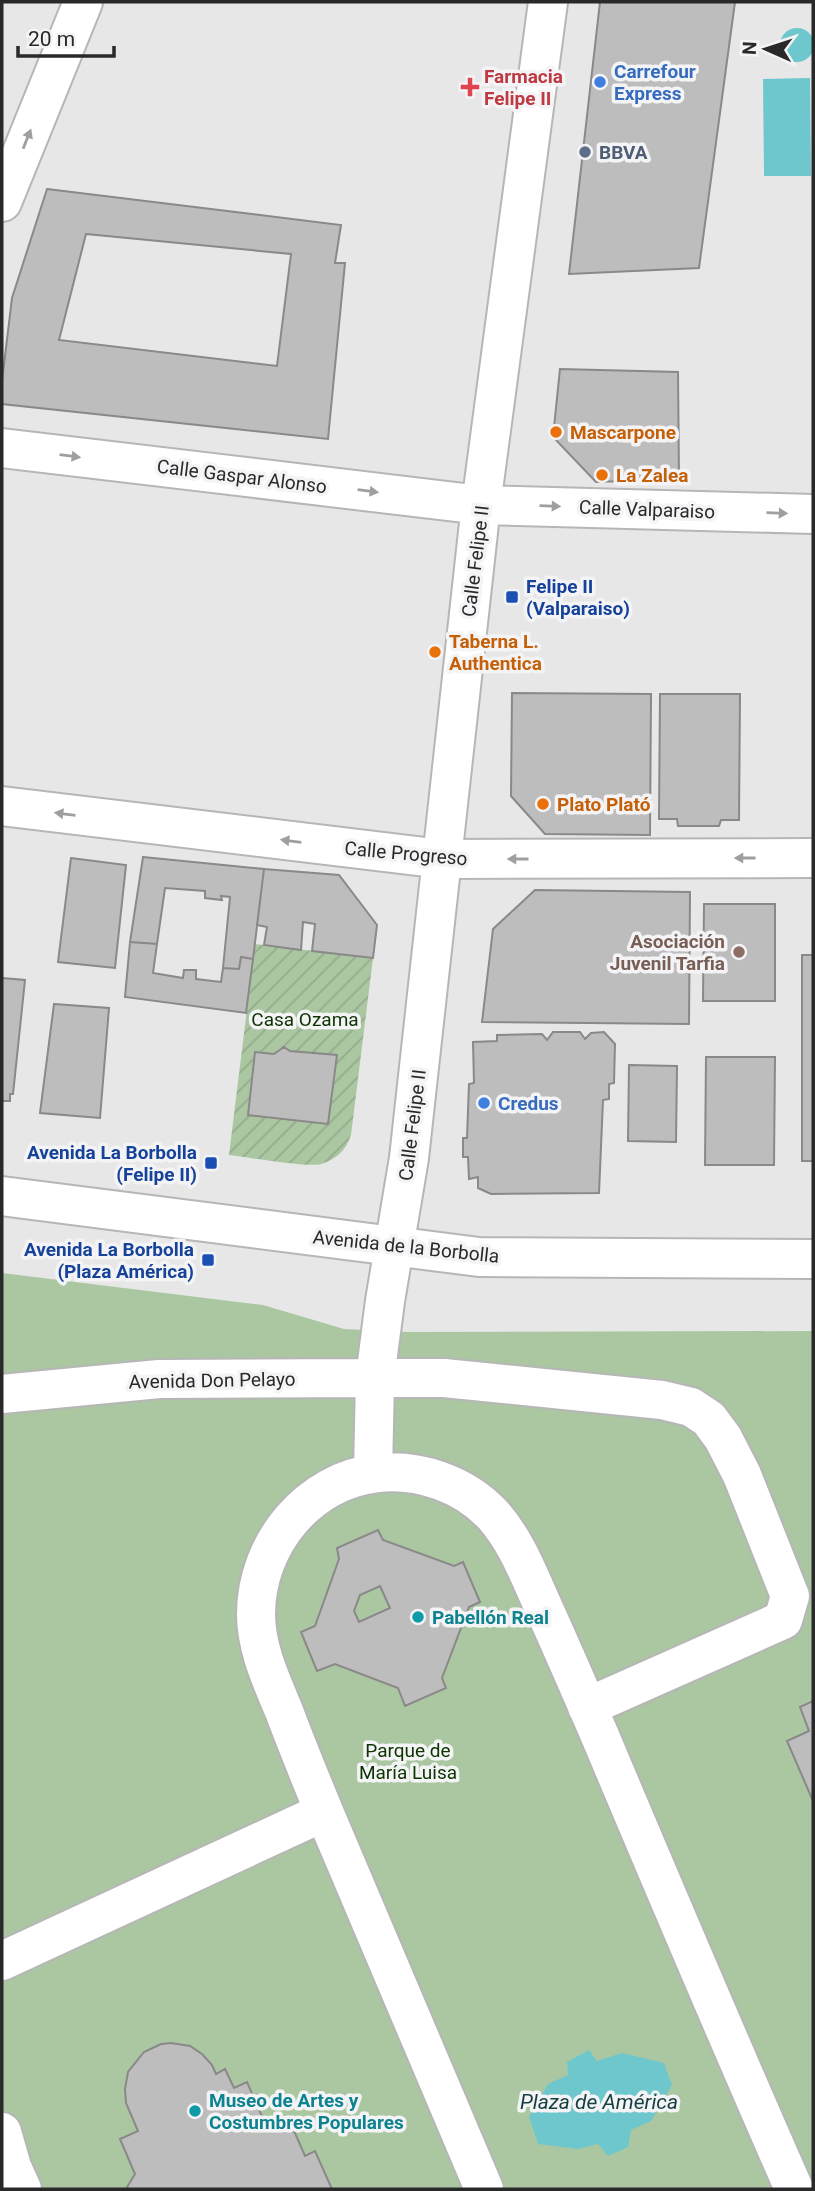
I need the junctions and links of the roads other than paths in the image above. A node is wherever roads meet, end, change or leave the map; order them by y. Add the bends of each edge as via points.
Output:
1 (83, 2) edge
2 (548, 2) edge
3 (2, 202) edge
4 (2, 448) edge
5 (481, 505) junction
6 (813, 514) edge
7 (2, 806) edge
8 (813, 858) edge
9 (442, 859) junction
10 (2, 1196) edge
11 (394, 1247) junction
12 (813, 1259) edge
13 (375, 1378) junction
14 (2, 1394) edge
15 (373, 1473) junction
16 (587, 1707) junction
17 (324, 1812) junction
18 (3, 1964) edge
19 (2, 2132) edge
20 (22, 2189) edge
21 (484, 2189) edge
22 (794, 2189) edge

3 -> 1 street
2 - 5 street, Calle Felipe II
4 -> 5 street, Calle Gaspar Alonso
5 -> 6 street, Calle Valparaiso
5 - 9 street, Calle Felipe II
9 -> 7 street, Calle Progreso
8 -> 9 street, Calle Progreso
9 - 11 street, Calle Felipe II via 409,1158
10 - 11 street, Avenida de la Borbolla
11 - 12 street, Avenida de la Borbolla via 479,1257
11 - 13 street, Calle Felipe II
13 - 14 street, Avenida Don Pelayo via 159,1379
13 - 15 street
13 - 16 street, Avenida Don Pelayo via 444,1378 662,1400 691,1407 709,1419 723,1438 790,1596 783,1620
15 - 16 street via 423,1475 470,1495 489,1511 518,1552
15 - 17 street via 326,1490 287,1523 264,1568 256,1615 267,1668
16 - 22 street
17 - 18 street
17 - 21 street
19 - 20 street

